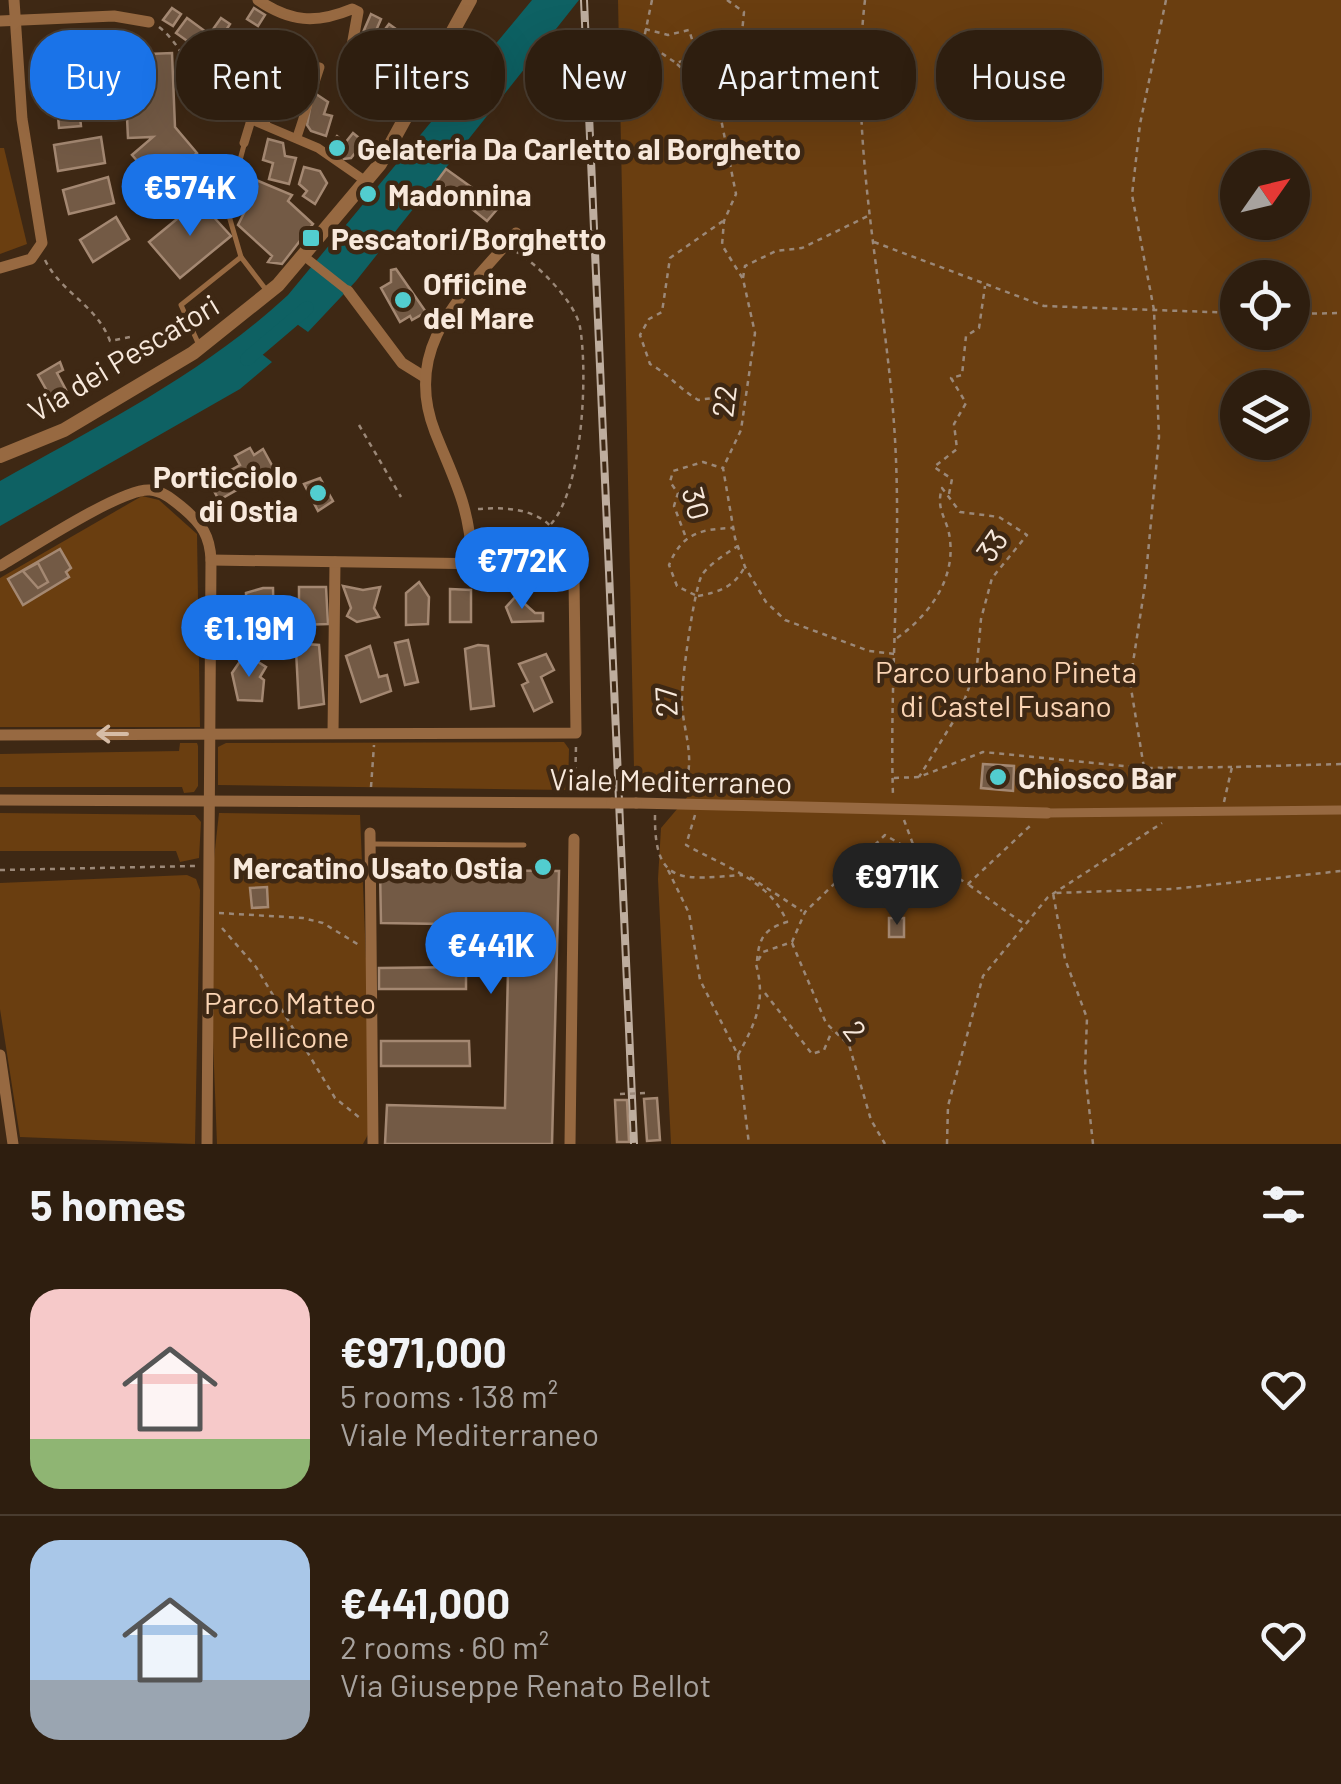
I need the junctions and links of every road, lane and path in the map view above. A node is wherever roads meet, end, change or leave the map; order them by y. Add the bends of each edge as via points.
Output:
1 (14, 0) edge
2 (258, 0) edge
3 (470, 0) edge
4 (652, 0) edge
5 (726, 0) edge
6 (865, 0) edge
7 (1166, 0) edge
8 (361, 6) edge
9 (0, 20) edge
10 (14, 20) junction
11 (149, 22) joint
12 (645, 29) junction
13 (454, 30) edge
14 (746, 30) edge
15 (864, 30) edge
16 (682, 32) edge
17 (176, 46) edge
18 (682, 62) edge
19 (676, 63) junction
20 (682, 72) edge
21 (251, 120) joint
22 (405, 120) edge
23 (721, 120) edge
24 (863, 120) edge
25 (265, 124) junction
26 (297, 137) junction
27 (244, 143) joint
28 (367, 182) junction
29 (870, 215) junction
30 (724, 221) junction
31 (516, 234) dead end
32 (872, 242) junction
33 (504, 248) junction
34 (40, 250) junction
35 (242, 257) junction
36 (306, 257) junction
37 (0, 268) edge
38 (743, 279) junction
39 (986, 284) junction
40 (348, 291) joint
41 (269, 294) junction
42 (1154, 310) junction
43 (1220, 312) edge
44 (1341, 313) edge
45 (1310, 314) edge
46 (130, 337) dead end
47 (201, 348) junction
48 (423, 376) junction
49 (746, 404) junction
50 (360, 425) dead end
51 (0, 456) edge
52 (723, 468) junction
53 (948, 496) junction
54 (400, 497) dead end
55 (468, 515) junction
56 (551, 524) junction
57 (733, 528) junction
58 (686, 536) junction
59 (738, 546) junction
60 (211, 560) junction
61 (335, 562) junction
62 (473, 564) junction
63 (0, 566) edge
64 (564, 566) junction
65 (744, 566) junction
66 (696, 596) junction
67 (896, 639) junction
68 (896, 654) junction
69 (376, 733) junction
70 (209, 734) junction
71 (333, 734) junction
72 (0, 735) edge
73 (576, 752) dead end
74 (1341, 764) edge
75 (1232, 766) junction
76 (1144, 768) junction
77 (919, 777) junction
78 (892, 778) junction
79 (575, 784) dead end
80 (0, 800) edge
81 (209, 801) junction
82 (656, 803) junction
83 (370, 804) junction
84 (673, 804) junction
85 (695, 804) junction
86 (1222, 808) junction
87 (897, 809) junction
88 (1341, 810) edge
89 (1180, 812) junction
90 (1047, 813) junction
91 (370, 839) joint
92 (574, 839) dead end
93 (524, 845) dead end
94 (918, 857) junction
95 (208, 866) junction
96 (0, 870) edge
97 (668, 870) junction
98 (1341, 872) edge
99 (746, 874) junction
100 (968, 884) junction
101 (1054, 893) junction
102 (208, 912) junction
103 (805, 912) junction
104 (1025, 925) junction
105 (792, 942) junction
106 (371, 950) junction
107 (756, 964) junction
108 (764, 992) junction
109 (832, 1031) junction
110 (0, 1055) edge
111 (738, 1055) junction
112 (648, 1093) dead end
113 (620, 1094) dead end
114 (373, 1125) junction
115 (13, 1144) edge
116 (207, 1144) edge
117 (373, 1144) edge
118 (570, 1144) edge
119 (749, 1144) edge
120 (885, 1144) edge
121 (947, 1144) edge
122 (1093, 1144) edge

1 - 10 street
2 - 8 street via 302,20 325,20
3 - 13 street, Via dei Pescatori
4 - 12 path
5 - 14 path via 744,12
6 - 15 path
7 - 42 path via 1132,195
9 - 10 street
10 - 11 street via 114,16
10 - 34 street
11 - 17 path
12 - 16 path
12 - 19 path via 642,48
18 - 19 path
19 - 20 path
21 - 25 street
21 - 27 street
22 - 28 street, Via dei Pescatori
23 - 30 path, 22 via 736,194
24 - 29 path
25 - 26 street
25 - 26 street via 283,58 320,67
26 - 28 street
27 - 35 lane via 226,209
28 - 36 street, Via dei Pescatori
29 - 32 path
29 - 38 path via 802,248 756,258 745,266
30 - 38 path, 22 via 722,245
30 - 49 path via 670,258 662,312 640,335 650,364 680,390 698,400
31 - 33 street
32 - 39 path
32 - 67 path via 894,425
33 - 48 street via 455,305 431,345
33 - 56 path via 527,258 580,324 578,468
34 - 37 street
34 - 46 path via 58,284 84,300 110,342
35 - 41 lane
35 - 47 lane via 181,305
36 - 40 street
36 - 41 street, Via dei Pescatori
38 - 49 path, 22 via 754,333
39 - 42 path via 1044,306
39 - 53 path via 979,328 966,336 962,375 951,378 966,403 954,424 957,449 934,466 952,479
40 - 48 street via 402,364
41 - 47 street, Via dei Pescatori
42 - 43 path
42 - 76 path via 1159,437 1130,682
44 - 45 path
47 - 51 street, Via dei Pescatori via 64,430
48 - 55 street via 428,414
49 - 52 path, 22
50 - 54 path
52 - 57 path
52 - 58 path, 30 via 703,462 673,471 678,525
53 - 67 path, 33 via 942,488 936,506 950,539 945,577 926,617
53 - 77 path, 33 via 960,512 998,516 1027,535 992,578 976,666 960,709
55 - 56 path via 482,508 506,510
55 - 62 street
56 - 64 path
57 - 58 path
57 - 59 path
58 - 66 path via 669,565 677,586
59 - 65 path
59 - 66 path via 702,573
60 - 61 street
60 - 63 street via 198,521 147,489 120,497
60 - 70 street
61 - 62 street
61 - 71 street
62 - 64 street
64 - 69 street, Viale Mediterraneo via 574,579 576,733
65 - 66 path via 737,581
65 - 68 path via 785,620 869,651
66 - 84 path, 27 via 683,674 687,781
67 - 68 path
68 - 78 path
69 - 71 street, Viale Mediterraneo
69 - 83 path
70 - 71 street, Viale Mediterraneo
70 -> 72 street, Viale Mediterraneo
70 - 81 street
73 - 79 path
74 - 75 path
75 - 76 path
75 - 86 path
76 - 77 path via 984,752
77 - 78 path
78 - 87 path
80 - 81 street, Viale Mediterraneo
81 - 83 street, Viale Mediterraneo
81 - 95 street
82 - 83 street, Viale Mediterraneo, bridge
82 - 84 street, Viale Mediterraneo
82 - 97 path via 655,850
84 - 85 street, Viale Mediterraneo
85 - 87 street, Viale Mediterraneo
85 - 99 path via 686,844
86 - 88 street, Viale Mediterraneo
86 - 89 street, Viale Mediterraneo
87 - 90 street, Viale Mediterraneo
87 - 94 path
89 - 90 street, Viale Mediterraneo
89 - 101 path
90 - 100 path
91 - 93 lane
91 - 106 street
92 - 118 street
94 - 100 path
94 - 103 path via 885,835
95 - 96 path
95 - 102 street
97 - 99 path via 701,878
97 - 111 path via 689,913 700,980
98 - 101 path
99 - 103 path
99 - 107 path via 787,922 767,930
100 - 104 path
101 - 104 path
101 - 122 path via 1065,959 1088,1018 1085,1072
102 - 106 path via 302,918
102 - 114 path via 256,967 343,1108
102 - 116 street
103 - 105 path
104 - 121 path via 984,976 948,1106
105 - 107 path via 763,952
105 - 109 path, 2
106 - 114 street
107 - 108 path
108 - 109 path via 812,1054 824,1050
108 - 111 path
109 - 120 path, 2 via 849,1046
110 - 115 street
111 - 119 path
112 - 113 path, bridge
114 - 117 street

